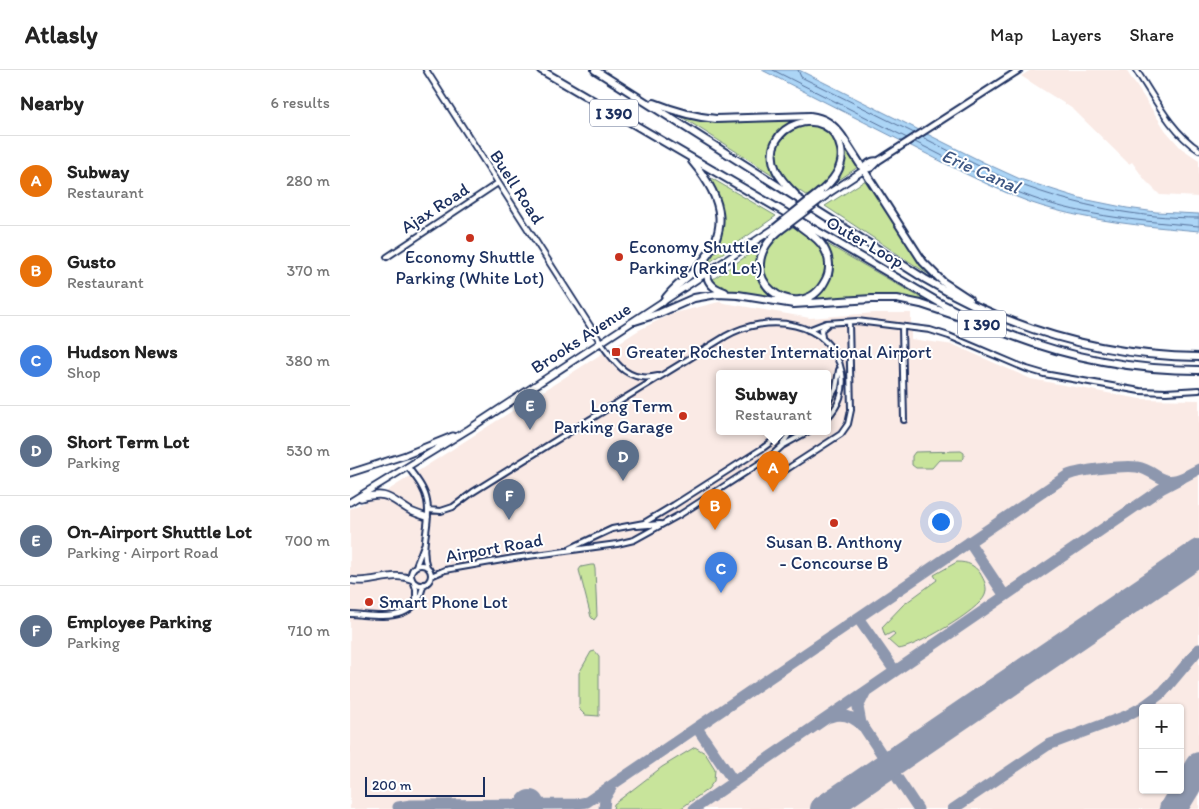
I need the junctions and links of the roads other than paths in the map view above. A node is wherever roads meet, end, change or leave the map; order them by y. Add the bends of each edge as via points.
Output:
1 (426, 70) edge
2 (540, 70) edge
3 (595, 70) edge
4 (1020, 70) edge
5 (1136, 70) edge
6 (639, 97) junction
7 (1199, 150) edge
8 (688, 156) junction
9 (864, 170) junction
10 (498, 183) junction
11 (823, 193) junction
12 (801, 200) junction
13 (787, 214) junction
14 (778, 229) junction
15 (387, 257) dead end
16 (707, 274) junction
17 (738, 295) junction
18 (663, 302) junction
19 (634, 321) junction
20 (849, 322) junction
21 (1011, 322) junction
22 (832, 323) junction
23 (902, 327) junction
24 (808, 330) junction
25 (1000, 332) junction
26 (823, 339) junction
27 (602, 342) junction
28 (1199, 357) edge
29 (838, 360) junction
30 (1199, 370) edge
31 (667, 373) junction
32 (1199, 390) edge
33 (831, 398) edge
34 (831, 412) edge
35 (904, 420) dead end
36 (469, 429) junction
37 (781, 435) edge
38 (789, 435) edge
39 (801, 435) edge
40 (784, 444) junction
41 (408, 467) junction
42 (784, 471) dead end
43 (350, 473) edge
44 (350, 502) edge
45 (428, 510) junction
46 (427, 517) junction
47 (662, 524) junction
48 (627, 527) junction
49 (424, 545) junction
50 (562, 551) junction
51 (416, 566) junction
52 (427, 567) junction
53 (431, 576) junction
54 (350, 580) edge
55 (413, 581) junction
56 (424, 584) junction
57 (416, 602) junction
58 (350, 614) edge

1 - 10 street, Buell Road
2 - 8 highway, Outer Loop / I 390
3 - 6 highway, Outer Loop / I 390
4 - 9 main road
5 - 7 street via 1176,128
6 - 9 highway via 700,118 818,117 831,123 838,131
6 - 12 highway, Outer Loop / I 390
8 - 13 highway, Outer Loop / I 390
8 - 18 highway via 713,191 719,212 719,229 709,253
9 - 11 main road
9 - 21 highway via 932,272 955,290
10 - 15 street, Ajax Road
10 - 27 street, Buell Road
11 - 12 highway via 838,173 842,160 840,146 833,133 821,124 799,122 779,137 773,159 779,175
11 - 14 highway, bridge
12 - 21 highway, Outer Loop / I 390 via 938,287
13 - 14 highway via 818,239 828,256 826,280 808,297 783,298 769,289 762,278 762,252
13 - 25 highway, Outer Loop / I 390 via 940,303
14 - 16 main road, Brooks Avenue
16 - 17 highway via 714,288
16 - 18 main road, Brooks Avenue
17 - 19 highway via 702,296
17 - 25 highway via 794,304 905,300
18 - 19 main road, Brooks Avenue
19 - 27 main road, Brooks Avenue
20 - 22 street
20 - 23 street
20 - 42 street via 851,410 848,424 838,436
21 - 28 highway, Outer Loop / I 390 via 1067,340 1110,349
22 - 24 street
22 - 26 street via 821,330
23 - 32 street via 941,333 1048,375 1140,391
23 - 35 street
24 - 26 street
24 - 31 street via 778,323 745,327
25 - 30 highway, Outer Loop / I 390 via 1099,361
26 - 29 street
27 - 31 street via 617,364 631,374 648,378
27 - 36 main road, Brooks Avenue
29 - 33 street via 838,383
29 - 34 street via 841,392
31 - 45 street via 453,507 441,511
36 - 41 main road, Brooks Avenue
36 - 43 main road via 406,455
37 - 48 street via 671,507 642,524
38 - 40 street
39 - 40 street
40 - 47 street via 714,493
41 - 44 main road, Brooks Avenue
41 - 45 street via 424,491
44 - 46 main road via 381,494
45 - 46 street
46 - 49 street
47 - 48 street
47 - 50 street via 637,538 617,544
48 - 50 street via 608,530
49 - 51 street
49 - 52 street
50 - 53 street, Airport Road via 445,570
51 - 52 street
51 - 55 street via 412,570
52 - 53 street
53 - 56 street
54 - 55 main road via 360,582 400,576
55 - 56 street
55 - 57 street
56 - 57 street
57 - 58 street via 400,615

